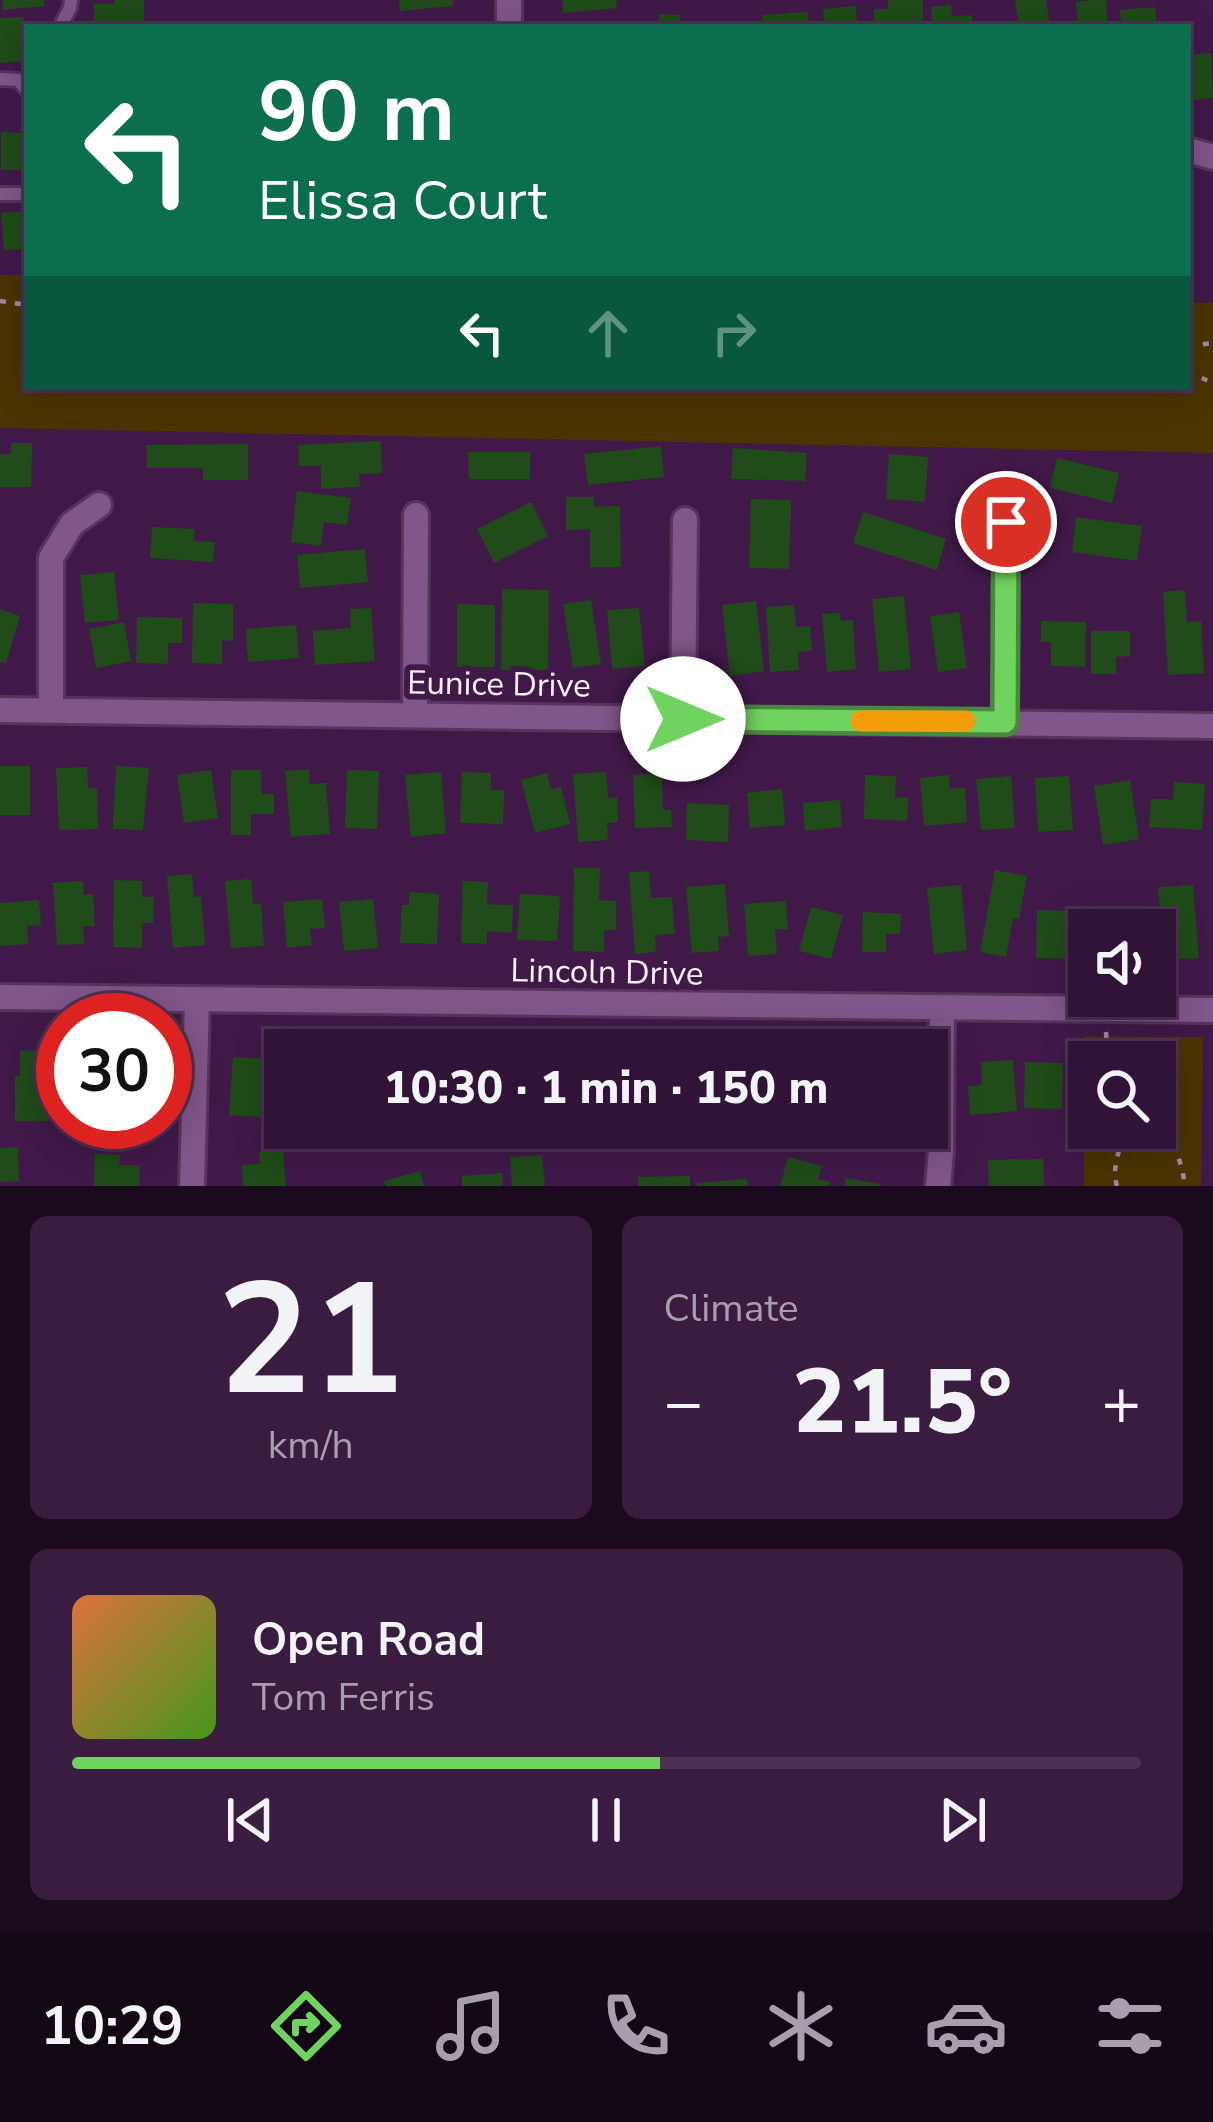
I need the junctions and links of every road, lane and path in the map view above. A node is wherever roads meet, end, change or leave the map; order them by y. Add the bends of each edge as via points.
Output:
1 (0, 79) edge
2 (24, 80) edge
3 (99, 506) dead end
4 (416, 515) dead end
5 (685, 520) dead end
6 (1006, 522) dead end
7 (0, 710) edge
8 (51, 711) junction
9 (415, 715) junction
10 (683, 719) junction
11 (1005, 722) junction
12 (1213, 725) edge
13 (0, 997) edge
14 (197, 999) junction
15 (1068, 1008) edge
16 (942, 1009) junction
17 (1176, 1009) edge
18 (1213, 1010) edge
19 (1120, 1149) edge
20 (1173, 1149) edge
21 (192, 1186) edge
22 (938, 1186) edge
23 (1117, 1186) edge
24 (1184, 1186) edge

1 - 2 lane
3 - 8 street via 71,524 51,558
4 - 9 street
5 - 10 street
6 - 11 street
7 - 8 street, Eunice Drive
8 - 9 street, Eunice Drive
9 - 10 street, Eunice Drive
10 - 11 street, Eunice Drive
11 - 12 street, Eunice Drive
13 - 14 street, Lincoln Drive
14 - 16 street, Lincoln Drive
14 - 21 street
15 - 16 street, Lincoln Drive
16 - 22 street
17 - 18 street, Lincoln Drive
19 - 23 path
20 - 24 path

